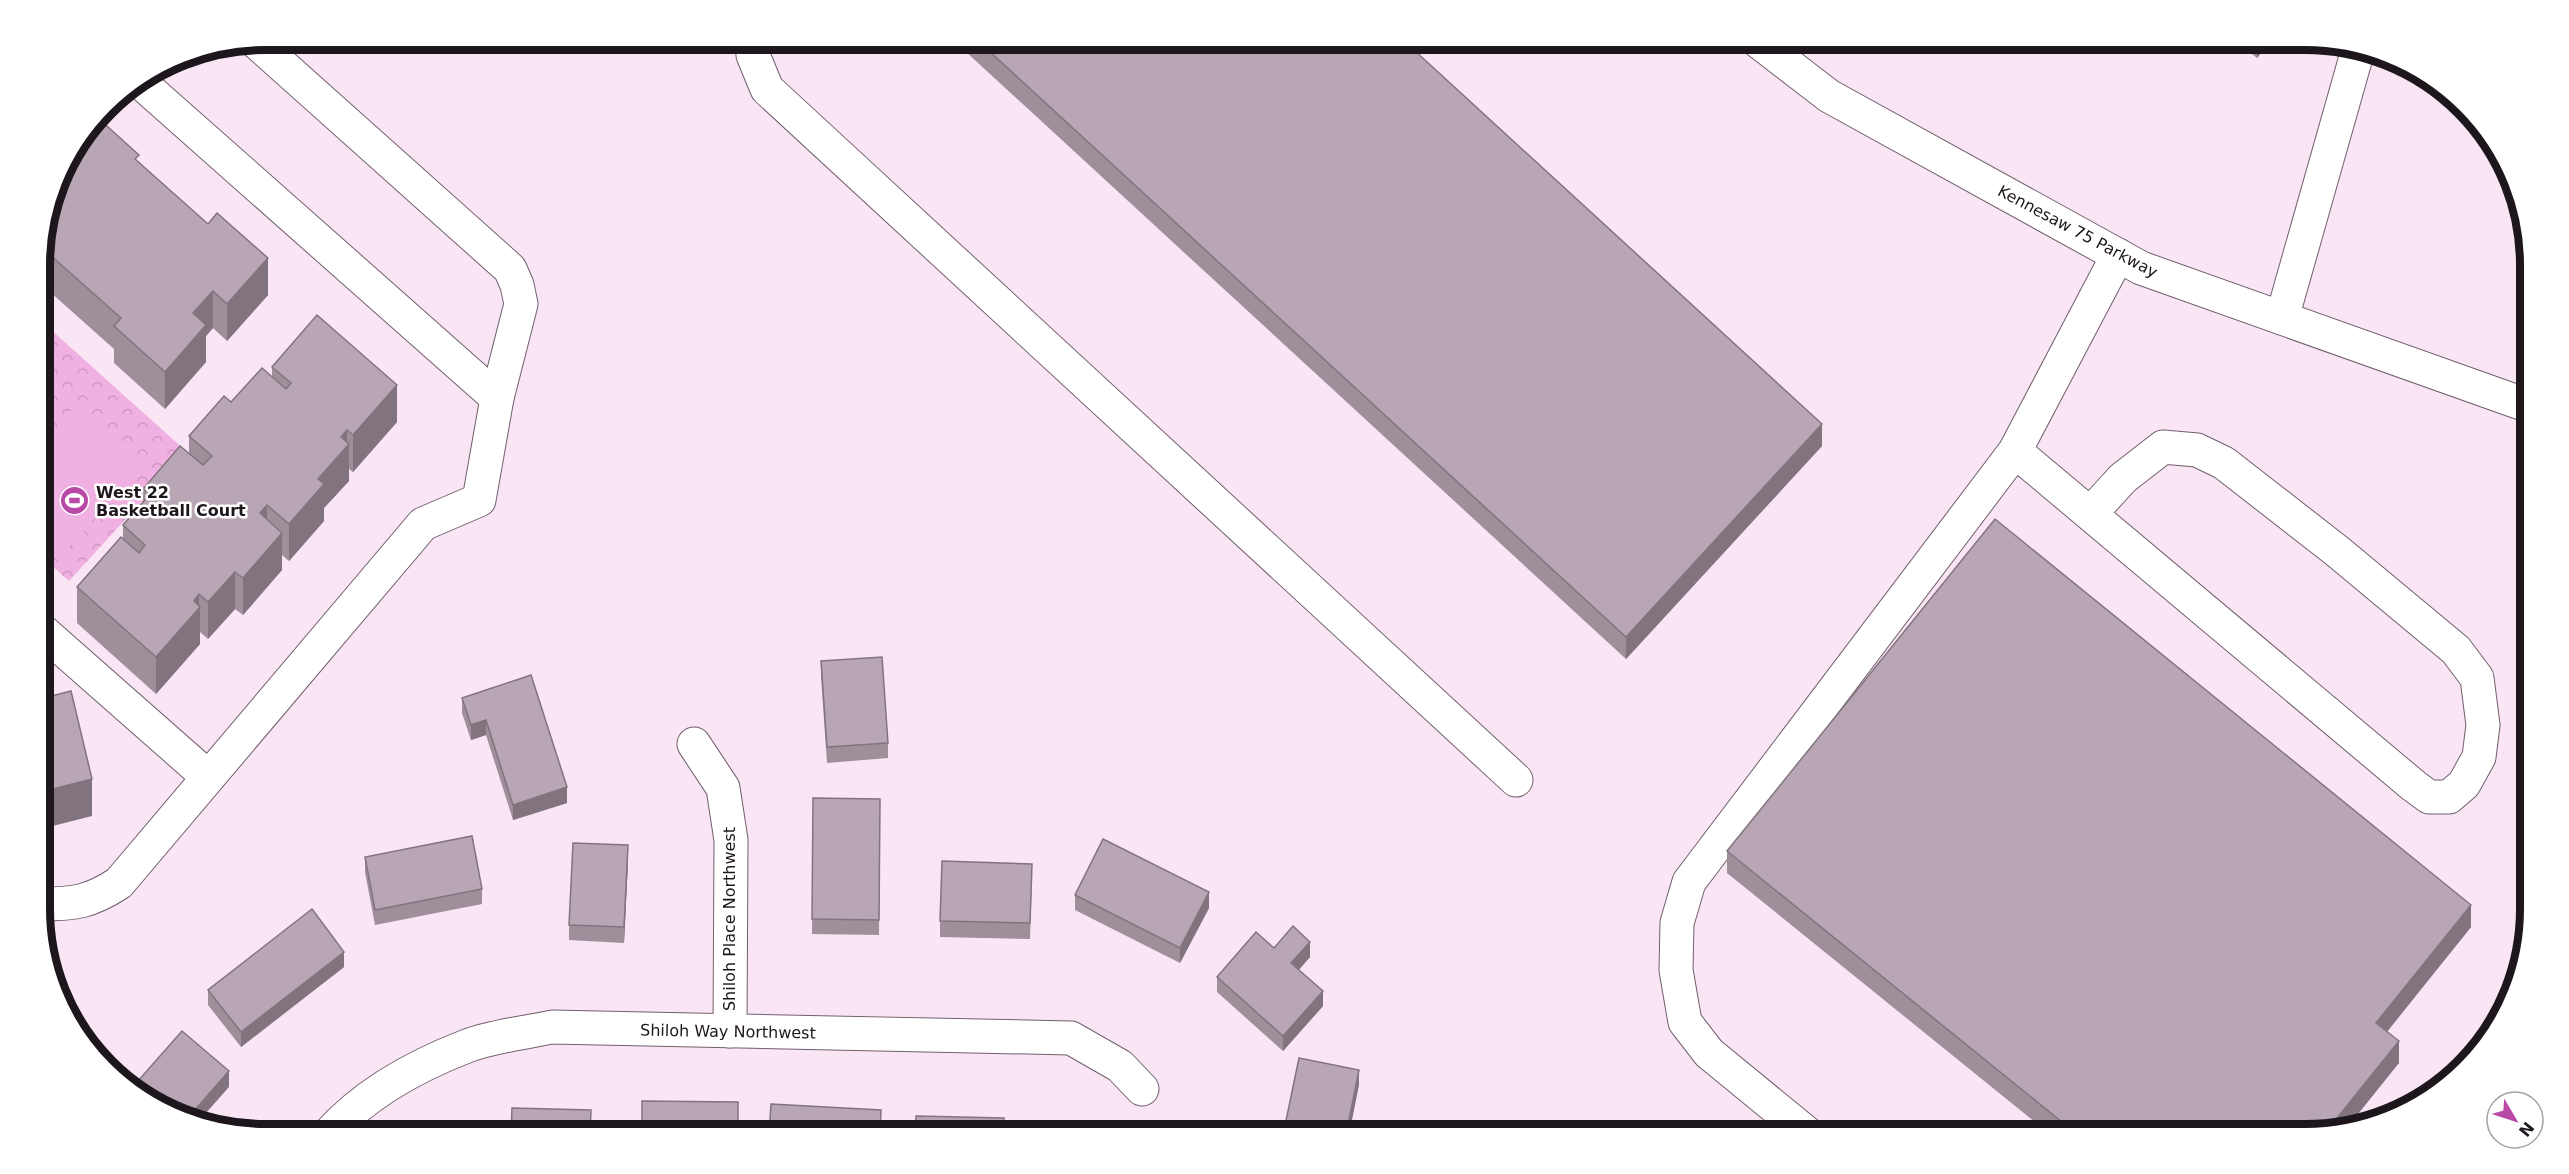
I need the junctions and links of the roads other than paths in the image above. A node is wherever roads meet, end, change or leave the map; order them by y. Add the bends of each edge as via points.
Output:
1 (265, 50) edge
2 (753, 50) edge
3 (1769, 50) edge
4 (2356, 56) edge
5 (145, 86) edge
6 (2118, 255) junction
7 (2282, 318) junction
8 (497, 398) junction
9 (2520, 403) edge
10 (2015, 451) junction
11 (2090, 514) junction
12 (50, 638) edge
13 (694, 744) dead end
14 (208, 777) junction
15 (1516, 780) dead end
16 (50, 904) edge
17 (730, 1031) junction
18 (1142, 1089) dead end
19 (340, 1124) edge
20 (1796, 1124) edge

1 - 8 street via 510,269 521,304
2 - 15 street via 768,89
3 - 6 street, Kennesaw 75 Parkway via 1829,96
4 - 7 street
5 - 8 street
6 - 7 street, Kennesaw 75 Parkway via 2141,268
6 - 10 street
7 - 9 street, Kennesaw 75 Parkway
8 - 14 street via 479,500 423,524
10 - 11 street
10 - 20 street via 1689,882 1677,922 1676,970 1685,1022 1709,1053
11 - 11 street via 2429,797 2449,797 2464,784 2479,757 2483,725 2478,678 2456,650 2224,464 2197,450 2163,447 2123,478
12 - 14 street
13 - 17 street, Shiloh Place Northwest via 723,788 731,840
14 - 16 street via 118,883 96,898
17 - 18 street, Shiloh Way Northwest via 1071,1038 1120,1066
17 - 19 street, Shiloh Way Northwest via 552,1027 468,1045 401,1076 368,1097

